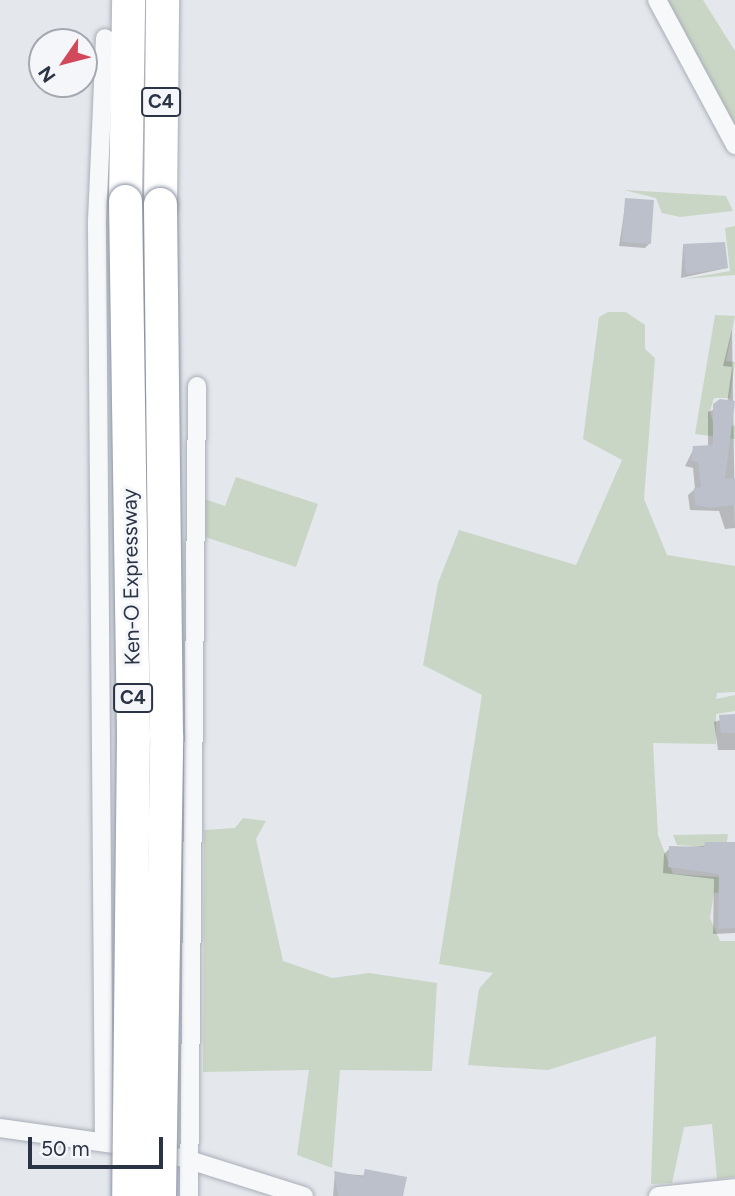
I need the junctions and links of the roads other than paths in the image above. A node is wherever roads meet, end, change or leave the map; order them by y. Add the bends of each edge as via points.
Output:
1 (128, 0) edge
2 (162, 0) edge
3 (657, 0) edge
4 (106, 38) dead end
5 (735, 145) edge
6 (197, 386) dead end
7 (197, 448) junction
8 (102, 449) junction
9 (0, 1128) edge
10 (104, 1142) junction
11 (190, 1159) junction
12 (735, 1188) edge
13 (128, 1196) edge
14 (159, 1196) edge
15 (189, 1196) edge
16 (304, 1196) edge
17 (658, 1196) edge

1 - 13 highway, Ken-O Expressway / C4, bridge via 133,735
2 - 14 highway, Ken-O Expressway / C4, bridge via 166,749
3 - 5 street
4 - 8 street via 97,221
6 - 7 street
7 - 8 street
7 - 11 street
8 - 10 street
9 - 10 street
10 - 11 street
11 - 15 street
11 - 16 street
12 - 17 street

